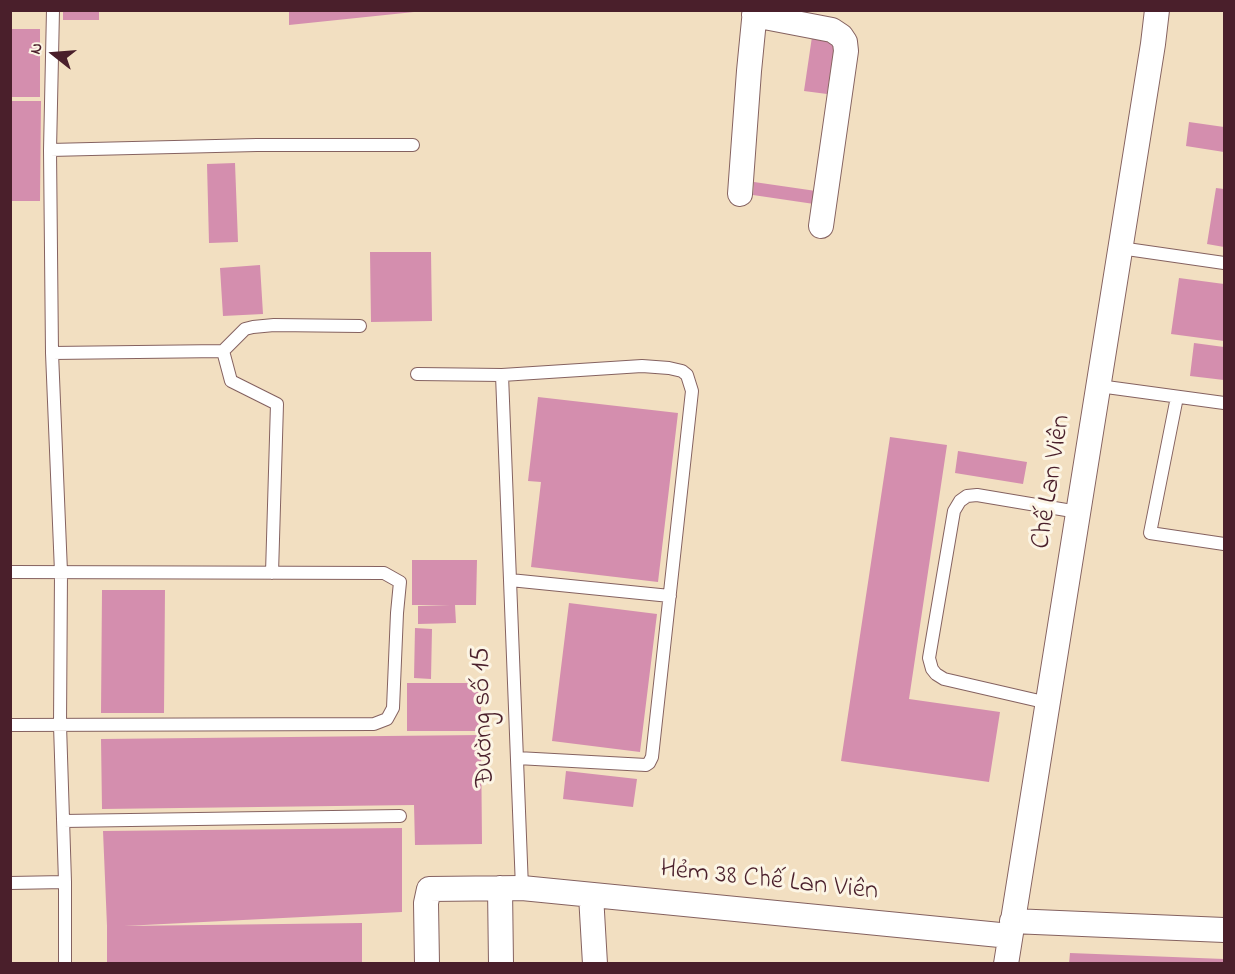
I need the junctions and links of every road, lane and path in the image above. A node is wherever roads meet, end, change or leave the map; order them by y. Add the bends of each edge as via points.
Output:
1 (53, 10) edge
2 (1157, 10) edge
3 (754, 13) edge
4 (414, 145) dead end
5 (50, 150) junction
6 (740, 194) dead end
7 (821, 226) dead end
8 (1120, 248) junction
9 (1224, 263) edge
10 (360, 326) dead end
11 (224, 351) junction
12 (52, 353) junction
13 (417, 374) dead end
14 (502, 375) junction
15 (1099, 386) junction
16 (1177, 396) junction
17 (1224, 403) edge
18 (1078, 512) junction
19 (1224, 544) edge
20 (10, 572) edge
21 (61, 572) junction
22 (272, 573) junction
23 (510, 580) junction
24 (670, 596) junction
25 (1048, 703) junction
26 (10, 725) edge
27 (60, 725) junction
28 (517, 758) junction
29 (400, 816) dead end
30 (63, 820) junction
31 (65, 882) junction
32 (10, 884) edge
33 (511, 888) junction
34 (591, 895) junction
35 (1011, 929) junction
36 (1224, 930) edge
37 (65, 963) edge
38 (427, 963) edge
39 (501, 963) edge
40 (595, 963) edge
41 (1006, 963) edge

1 - 5 lane
2 - 8 street, Chế Lan Viên
3 - 6 street
3 - 7 street via 832,30 845,42
4 - 5 lane
5 - 12 lane
8 - 9 lane
8 - 15 street, Chế Lan Viên
10 - 11 lane via 253,327 245,329
11 - 12 lane
11 - 22 lane via 231,381 277,404
12 - 21 lane
13 - 14 lane
14 - 23 lane, Đường số 15
14 - 24 lane via 642,366 669,368 687,375 692,391
15 - 16 lane
15 - 18 street, Chế Lan Viên
16 - 17 lane
16 - 19 lane via 1150,533
18 - 25 street, Chế Lan Viên
18 - 25 lane via 977,495 960,501 954,511 929,658 936,674 944,679
20 - 21 lane
21 - 22 lane
21 - 27 lane
22 - 27 lane via 384,573 400,582 393,708 387,718 374,724
23 - 24 lane
23 - 28 lane, Đường số 15
24 - 28 lane via 649,763
25 - 35 street, Chế Lan Viên
26 - 27 lane
27 - 30 lane
28 - 33 lane, Đường số 15
29 - 30 lane
30 - 31 lane
31 - 32 lane
31 - 37 lane
33 - 34 street, Hẻm 38 Chế Lan Viên
33 - 38 street via 429,889
33 - 39 street
34 - 35 street, Hẻm 38 Chế Lan Viên
34 - 40 street
35 - 36 street, Hẻm 38 Chế Lan Viên
35 - 41 street, Chế Lan Viên

